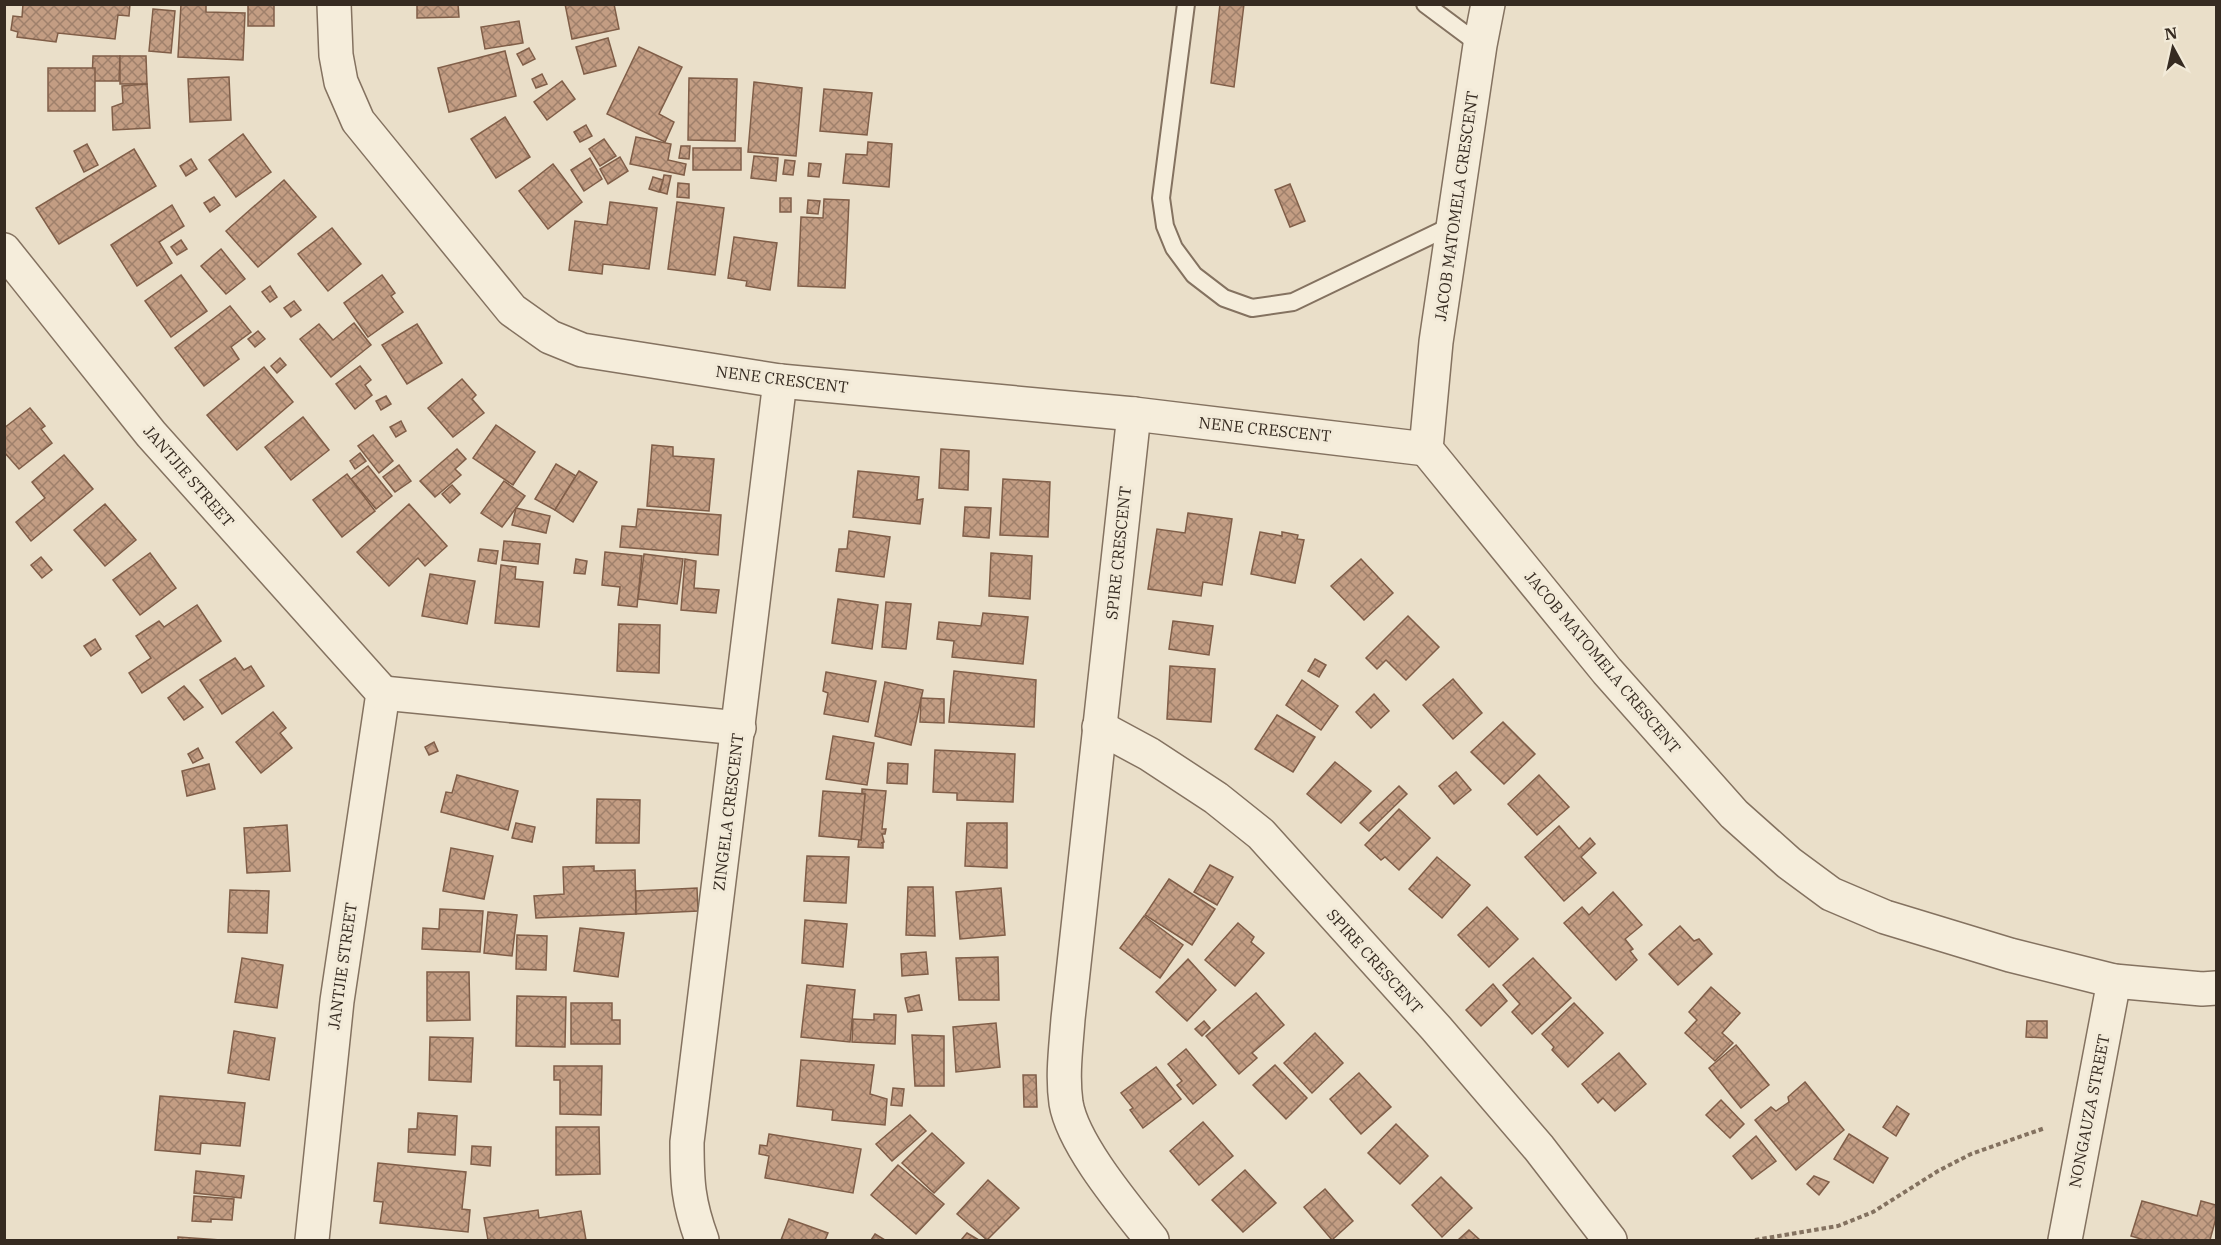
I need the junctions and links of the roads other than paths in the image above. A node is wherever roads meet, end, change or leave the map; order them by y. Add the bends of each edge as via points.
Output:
1 (334, 4) edge
2 (1186, 4) edge
3 (1425, 4) edge
4 (1488, 4) edge
5 (1480, 45) junction
6 (1454, 225) junction
7 (4, 250) edge
8 (780, 381) junction
9 (1134, 414) junction
10 (1426, 448) junction
11 (383, 693) junction
12 (1099, 727) junction
13 (739, 728) junction
14 (2114, 981) junction
15 (2217, 988) edge
16 (312, 1240) edge
17 (702, 1240) edge
18 (1152, 1240) edge
19 (1610, 1240) edge
20 (2065, 1240) edge

1 - 8 street, NENE CRESCENT via 341,82 358,121 513,310 550,338 582,350
2 - 6 lane via 1161,198 1165,226 1174,248 1194,275 1224,298 1252,308 1293,302
3 - 5 lane
4 - 5 street, JACOB MATOMELA CRESCENT
5 - 6 street, JACOB MATOMELA CRESCENT
6 - 10 street, JACOB MATOMELA CRESCENT via 1436,342
7 - 11 street, JANTJIE STREET via 151,434
8 - 9 street, NENE CRESCENT
8 - 13 street, ZINGELA CRESCENT
9 - 10 street, NENE CRESCENT
9 - 12 street, SPIRE CRESCENT
10 - 14 street, JACOB MATOMELA CRESCENT via 1607,671 1734,814 1789,863 1831,894 1885,917
11 - 13 street
11 - 16 street, JANTJIE STREET via 336,1000
12 - 18 street, SPIRE CRESCENT via 1068,1019 1066,1105 1109,1186
12 - 19 street, SPIRE CRESCENT via 1216,798 1261,834 1436,1028 1539,1148
13 - 17 street, ZINGELA CRESCENT via 687,1142 687,1186
14 - 15 street, JACOB MATOMELA CRESCENT
14 - 20 street, NONGAUZA STREET

